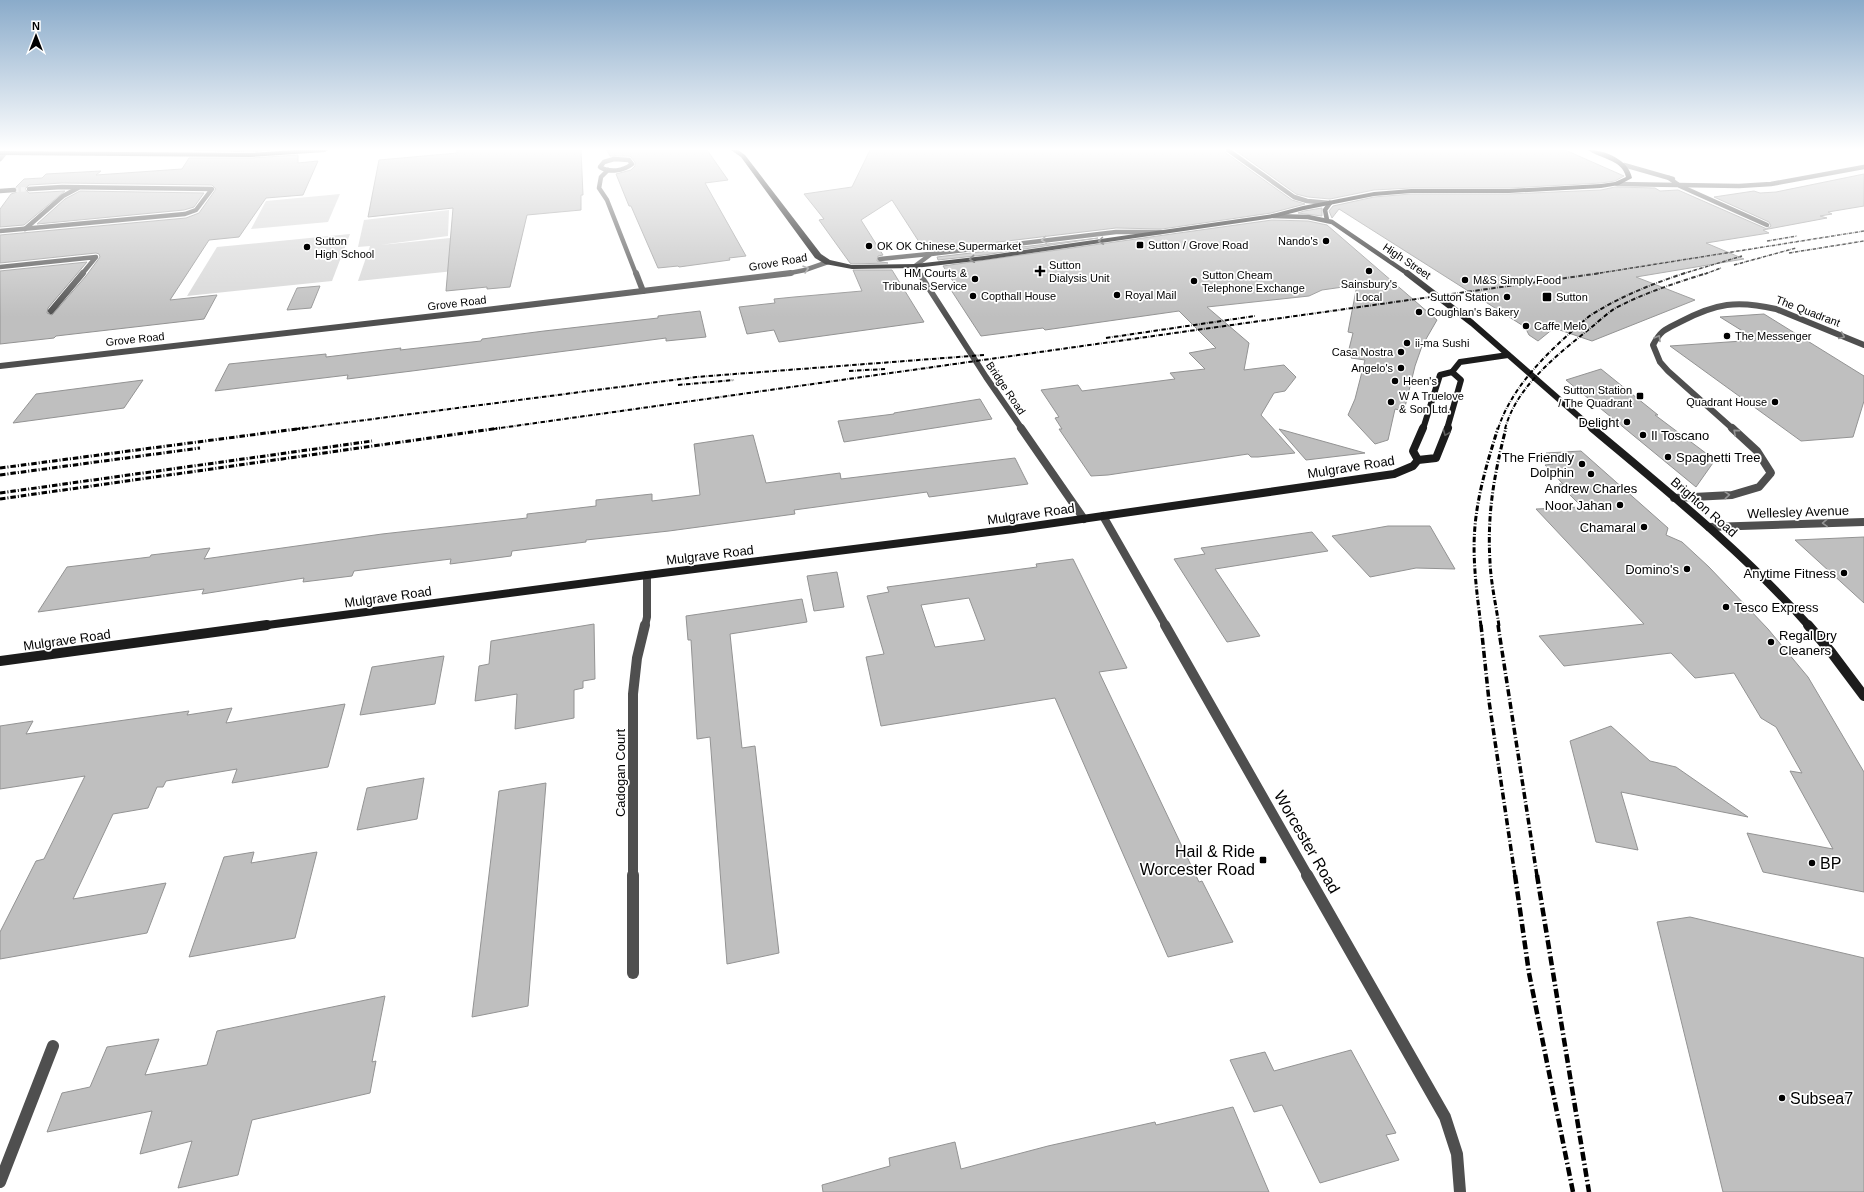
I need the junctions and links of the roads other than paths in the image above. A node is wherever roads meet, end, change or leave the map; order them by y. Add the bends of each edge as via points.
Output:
1 (52, 206) edge
2 (199, 206) edge
3 (609, 206) edge
4 (781, 206) edge
5 (1318, 206) edge
6 (1328, 206) edge
7 (1724, 206) edge
8 (1273, 216) junction
9 (1326, 220) junction
10 (1767, 225) dead end
11 (25, 229) junction
12 (0, 231) edge
13 (1166, 232) junction
14 (1061, 238) junction
15 (1056, 248) junction
16 (931, 254) junction
17 (880, 259) dead end
18 (828, 262) junction
19 (915, 266) junction
20 (0, 267) edge
21 (643, 291) junction
22 (51, 311) dead end
23 (1864, 345) edge
24 (1508, 355) junction
25 (0, 366) edge
26 (1452, 372) junction
27 (1418, 460) junction
28 (1674, 498) junction
29 (1103, 516) junction
30 (1084, 519) junction
31 (1864, 522) edge
32 (1709, 527) junction
33 (647, 575) junction
34 (0, 662) edge
35 (1864, 696) edge
36 (633, 973) dead end
37 (53, 1046) dead end
38 (0, 1182) edge
39 (1460, 1192) edge

1 - 11 street
2 - 11 street via 196,210 185,214
3 - 21 street
4 - 18 highway via 811,249
5 - 8 highway, Grove Road
6 - 9 street via 1325,210
7 - 10 street
8 - 9 street, High Street
8 - 13 highway, Grove Road
9 - 24 street, High Street via 1413,276
11 - 12 street
13 - 14 street, Grove Road via 1116,232
13 -> 15 highway, Grove Road
14 - 15 street
14 -> 16 street, Grove Road
15 -> 19 highway, Grove Road
16 - 17 street, Grove Road
16 - 19 street, Grove Road
18 - 19 highway, Grove Road via 852,267
21 -> 18 street, Grove Road via 783,274
19 - 30 street, Bridge Road via 986,376
20 - 22 street via 96,257
21 - 25 street, Grove Road
28 -> 23 street, The Quadrant via 1732,495 1759,487 1771,473 1757,451 1660,362 1653,345 1659,333 1702,310 1737,304 1776,309
24 - 26 street via 1460,362
24 - 28 street, Brighton Road
26 - 27 street via 1440,376 1413,451
26 -> 27 street, Mulgrave Road via 1461,380 1449,425 1436,458
27 - 29 street, Mulgrave Road via 1413,466 1394,474
28 - 32 street, Brighton Road
29 - 30 street, Mulgrave Road
29 - 39 street, Worcester Road via 1445,1117 1454,1138
30 - 33 street, Mulgrave Road
31 -> 32 street, Wellesley Avenue
32 - 35 street, Brighton Road via 1788,601 1822,639
33 - 34 street, Mulgrave Road
33 - 36 street, Cadogan Court via 647,617 637,658 633,694
37 - 38 street

